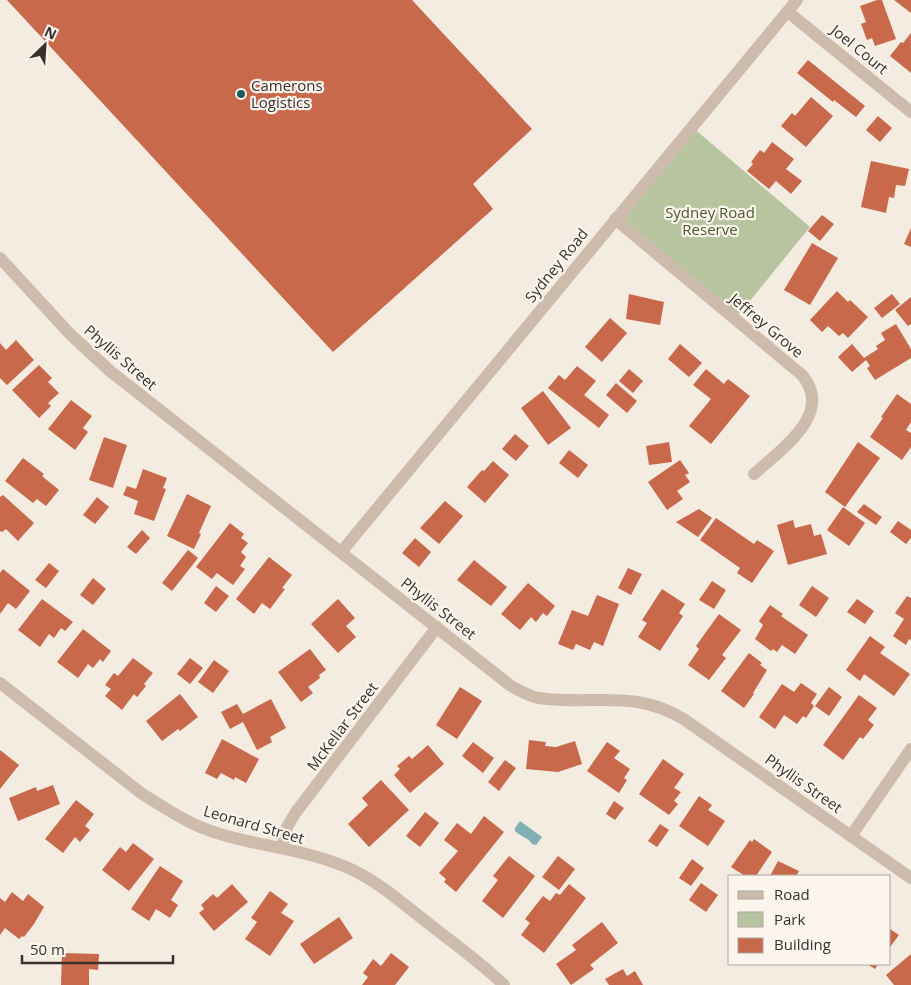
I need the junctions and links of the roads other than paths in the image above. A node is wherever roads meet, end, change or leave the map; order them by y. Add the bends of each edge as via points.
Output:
1 (797, 0) edge
2 (788, 12) junction
3 (911, 112) edge
4 (615, 220) junction
5 (0, 258) edge
6 (754, 474) dead end
7 (342, 551) junction
8 (438, 627) junction
9 (0, 683) edge
10 (911, 749) edge
11 (851, 836) junction
12 (282, 848) junction
13 (911, 878) edge
14 (504, 985) edge

1 - 2 street, Sydney Road
2 - 3 street, Joel Court
2 - 4 street, Sydney Road
4 - 6 street, Jeffrey Grove via 808,382 813,396 810,416 797,434
4 - 7 street, Sydney Road
5 - 7 street, Phyllis Street via 92,356
7 - 8 street, Phyllis Street
8 - 11 street, Phyllis Street via 511,686 537,698 631,700 665,708
8 - 12 street, McKellar Street via 296,812 287,827
9 - 12 street, Leonard Street via 164,808 200,827
10 - 11 street
11 - 13 street, Phyllis Street
12 - 14 street, Leonard Street via 362,874

